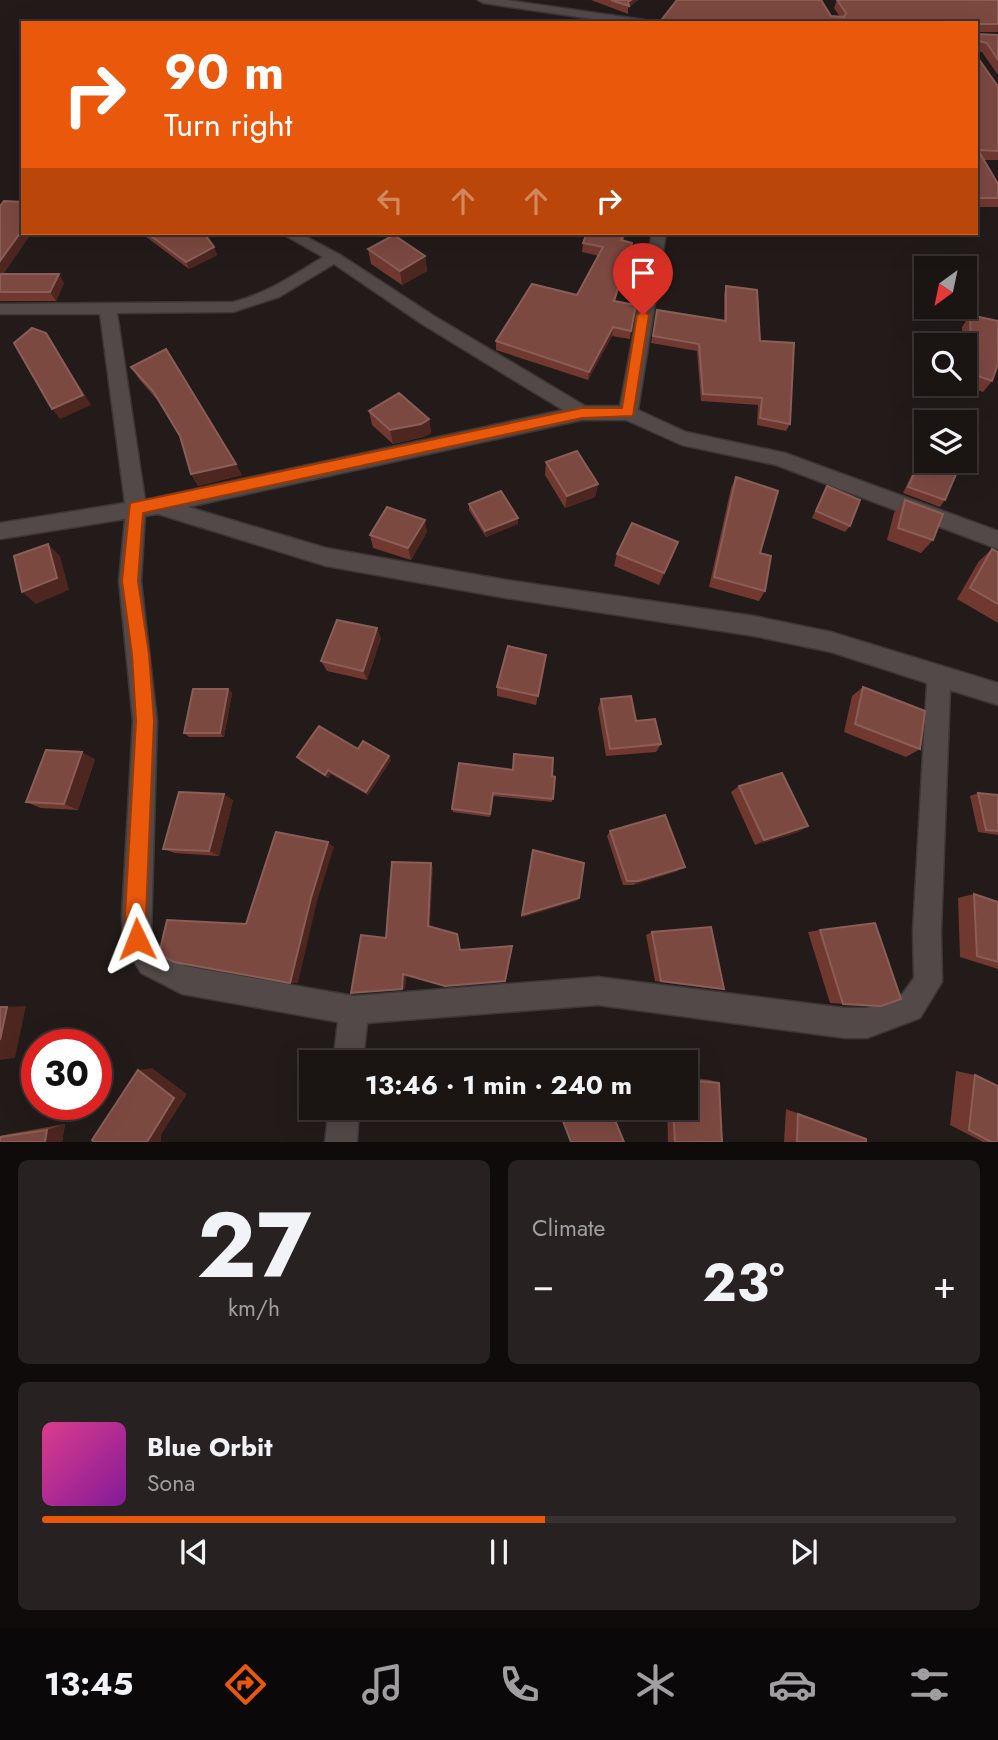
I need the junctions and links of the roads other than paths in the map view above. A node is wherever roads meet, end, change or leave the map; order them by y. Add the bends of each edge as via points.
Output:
1 (483, 0) edge
2 (582, 20) edge
3 (603, 21) edge
4 (292, 235) edge
5 (659, 235) edge
6 (334, 257) junction
7 (0, 309) edge
8 (108, 310) junction
9 (582, 413) junction
10 (628, 413) junction
11 (145, 507) junction
12 (0, 531) edge
13 (998, 540) edge
14 (939, 674) junction
15 (998, 694) edge
16 (354, 1010) junction
17 (349, 1050) edge
18 (343, 1120) edge
19 (341, 1142) edge

1 - 2 street
2 - 3 street
4 - 6 street
5 - 10 street
6 - 8 street via 249,304
6 - 9 street
7 - 8 street
8 - 11 street
9 - 10 street
9 - 11 street
10 - 13 street via 682,438 778,458
11 - 12 street
11 - 14 street via 327,558 754,626 831,642
11 - 16 street via 130,581 145,721 137,939 151,963 182,980
14 - 15 street
14 - 16 street via 928,982 910,1008 867,1023 845,1023 598,991
16 - 17 street
18 - 19 street

